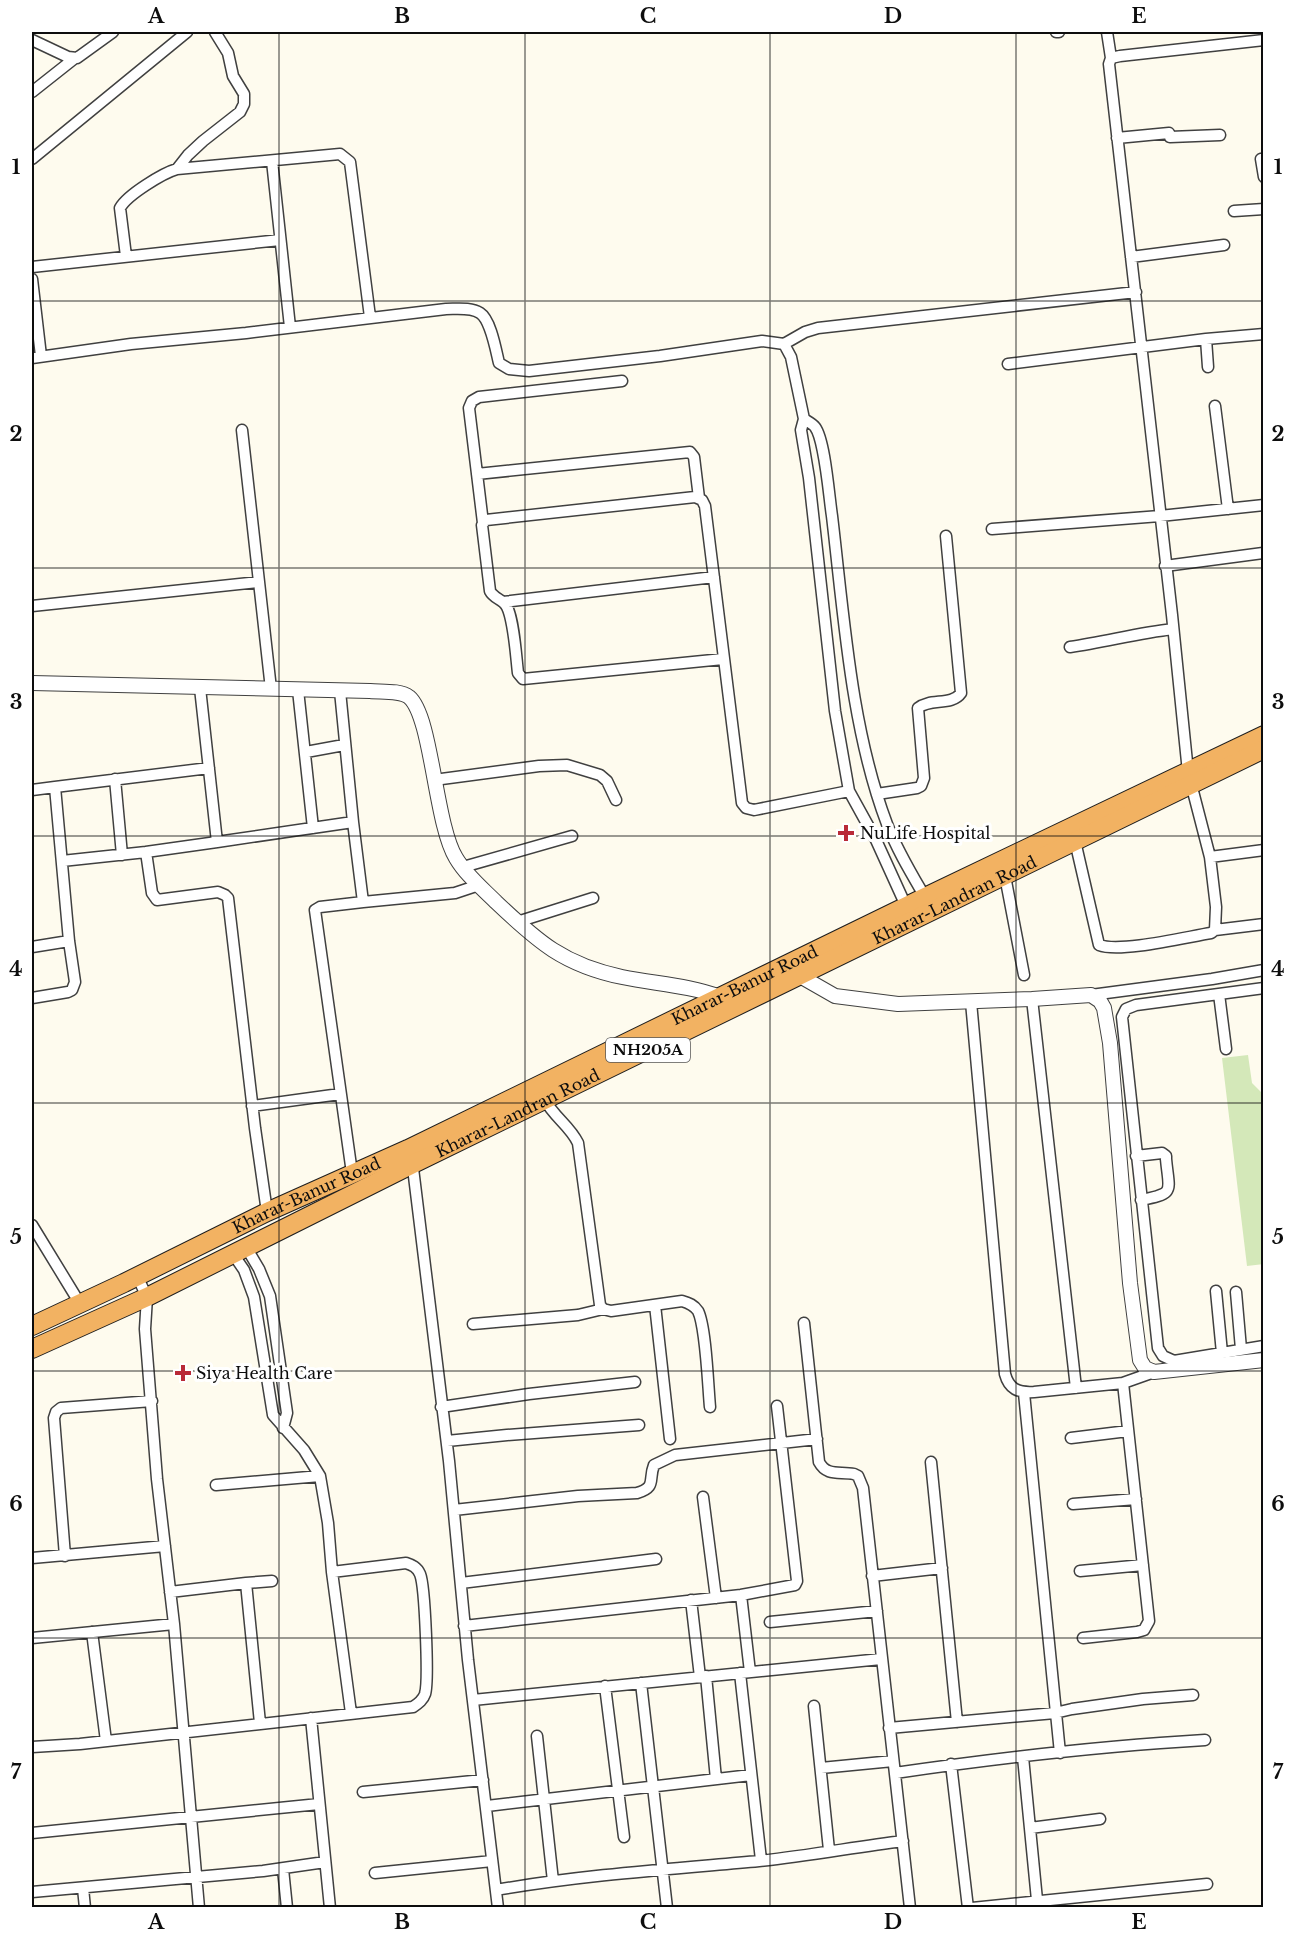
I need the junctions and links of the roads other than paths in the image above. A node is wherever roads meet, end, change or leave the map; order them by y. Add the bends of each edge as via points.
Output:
1 (113, 32) edge
2 (187, 32) edge
3 (215, 32) edge
4 (1107, 32) edge
5 (32, 40) edge
6 (1263, 40) edge
7 (75, 58) junction
8 (1111, 58) junction
9 (32, 92) edge
10 (1220, 135) dead end
11 (1117, 138) junction
12 (32, 159) edge
13 (1262, 159) dead end
14 (272, 161) junction
15 (177, 169) junction
16 (1263, 177) edge
17 (1263, 209) edge
18 (1234, 211) dead end
19 (280, 240) junction
20 (1224, 245) dead end
21 (126, 256) junction
22 (1131, 257) junction
23 (32, 267) edge
24 (32, 279) edge
25 (1136, 292) junction
26 (370, 317) junction
27 (290, 327) junction
28 (1263, 334) edge
29 (1206, 339) junction
30 (784, 344) junction
31 (1140, 348) junction
32 (36, 357) edge
33 (1008, 364) dead end
34 (1208, 367) dead end
35 (622, 381) dead end
36 (1215, 406) dead end
37 (804, 419) junction
38 (242, 430) dead end
39 (477, 474) junction
40 (699, 498) junction
41 (1263, 505) edge
42 (1228, 509) junction
43 (1160, 516) junction
44 (483, 523) junction
45 (992, 529) dead end
46 (946, 536) dead end
47 (1263, 553) edge
48 (1165, 566) junction
49 (714, 577) junction
50 (258, 582) junction
51 (503, 602) junction
52 (32, 606) edge
53 (1173, 629) junction
54 (1070, 647) dead end
55 (723, 659) junction
56 (32, 683) edge
57 (200, 688) junction
58 (271, 689) junction
59 (298, 690) junction
60 (340, 691) junction
61 (1263, 735) edge
62 (344, 746) junction
63 (1263, 749) edge
64 (306, 752) junction
65 (209, 768) junction
66 (115, 779) junction
67 (1189, 779) junction
68 (434, 780) junction
69 (55, 787) junction
70 (32, 790) edge
71 (849, 790) junction
72 (877, 794) junction
73 (616, 800) dead end
74 (353, 822) junction
75 (313, 828) junction
76 (572, 836) dead end
77 (1075, 841) junction
78 (217, 842) junction
79 (1263, 850) edge
80 (146, 852) junction
81 (122, 855) junction
82 (1210, 856) junction
83 (62, 861) junction
84 (463, 867) junction
85 (1005, 876) junction
86 (478, 885) junction
87 (925, 897) junction
88 (593, 898) dead end
89 (363, 902) junction
90 (906, 906) junction
91 (517, 922) junction
92 (892, 922) junction
93 (1263, 924) edge
94 (1215, 930) junction
95 (69, 941) junction
96 (32, 946) edge
97 (1263, 970) edge
98 (1024, 975) dead end
99 (800, 976) junction
100 (1263, 988) edge
101 (1219, 994) junction
102 (1091, 995) junction
103 (32, 998) edge
104 (1032, 999) junction
105 (971, 1002) junction
106 (723, 1005) junction
107 (1226, 1049) dead end
108 (340, 1094) junction
109 (545, 1100) junction
110 (252, 1106) junction
111 (411, 1156) junction
112 (1136, 1156) junction
113 (352, 1173) junction
114 (1141, 1200) junction
115 (267, 1212) junction
116 (32, 1225) edge
117 (240, 1250) junction
118 (137, 1276) junction
119 (1216, 1292) dead end
120 (1236, 1292) dead end
121 (147, 1297) junction
122 (79, 1302) junction
123 (655, 1305) junction
124 (603, 1309) junction
125 (804, 1323) dead end
126 (473, 1324) dead end
127 (32, 1326) edge
128 (1263, 1346) edge
129 (32, 1349) edge
130 (1241, 1349) junction
131 (1222, 1353) junction
132 (1263, 1360) edge
133 (1154, 1372) junction
134 (635, 1382) dead end
135 (1123, 1383) junction
136 (1076, 1388) junction
137 (1024, 1393) junction
138 (152, 1401) junction
139 (777, 1406) dead end
140 (441, 1407) junction
141 (710, 1407) dead end
142 (639, 1425) dead end
143 (283, 1428) junction
144 (1128, 1431) junction
145 (1071, 1438) dead end
146 (670, 1439) dead end
147 (817, 1439) junction
148 (447, 1442) junction
149 (781, 1444) junction
150 (931, 1462) dead end
151 (320, 1476) junction
152 (216, 1485) dead end
153 (704, 1497) dead end
154 (1136, 1499) junction
155 (1073, 1504) dead end
156 (454, 1510) junction
157 (165, 1546) junction
158 (65, 1556) junction
159 (32, 1558) edge
160 (656, 1559) dead end
161 (1143, 1565) junction
162 (942, 1568) junction
163 (1080, 1571) dead end
164 (332, 1572) junction
165 (872, 1576) junction
166 (272, 1581) dead end
167 (246, 1583) junction
168 (461, 1583) junction
169 (170, 1592) junction
170 (741, 1595) junction
171 (716, 1598) junction
172 (691, 1600) junction
173 (877, 1611) junction
174 (770, 1622) dead end
175 (174, 1624) junction
176 (464, 1626) junction
177 (92, 1632) junction
178 (32, 1638) edge
179 (1083, 1638) dead end
180 (881, 1659) junction
181 (745, 1672) junction
182 (703, 1676) junction
183 (641, 1683) junction
184 (605, 1686) junction
185 (1193, 1695) dead end
186 (474, 1700) junction
187 (814, 1706) dead end
188 (351, 1713) junction
189 (1055, 1713) junction
190 (311, 1718) junction
191 (957, 1722) junction
192 (260, 1723) junction
193 (890, 1728) junction
194 (184, 1731) junction
195 (537, 1736) dead end
196 (1206, 1740) dead end
197 (106, 1741) junction
198 (32, 1748) edge
199 (1060, 1753) junction
200 (1023, 1757) junction
201 (893, 1761) junction
202 (951, 1764) junction
203 (821, 1768) junction
204 (895, 1773) junction
205 (751, 1775) junction
206 (716, 1779) junction
207 (483, 1780) junction
208 (654, 1785) junction
209 (619, 1791) junction
210 (363, 1792) dead end
211 (545, 1799) junction
212 (319, 1804) junction
213 (487, 1806) junction
214 (191, 1818) junction
215 (1100, 1819) dead end
216 (1030, 1828) junction
217 (32, 1833) edge
218 (624, 1838) dead end
219 (903, 1841) junction
220 (829, 1850) junction
221 (761, 1860) junction
222 (492, 1861) junction
223 (325, 1862) junction
224 (283, 1869) junction
225 (662, 1870) junction
226 (375, 1873) dead end
227 (195, 1876) junction
228 (553, 1881) junction
229 (1207, 1884) dead end
230 (83, 1888) junction
231 (496, 1890) junction
232 (32, 1892) edge
233 (1037, 1900) junction
234 (85, 1908) edge
235 (199, 1908) edge
236 (287, 1908) edge
237 (330, 1908) edge
238 (498, 1908) edge
239 (667, 1908) edge
240 (910, 1908) edge
241 (970, 1908) edge

1 - 7 street
2 - 12 street
3 - 15 street via 228,53 233,76 244,94 244,105
4 - 8 street
5 - 7 street
6 - 8 street
7 - 9 street
8 - 11 street
10 - 11 street via 1170,137 1169,132
11 - 22 street
13 - 16 street
14 - 15 street
14 - 19 street
14 - 26 street via 335,153 350,162
15 - 21 street via 122,204
17 - 18 street
19 - 21 street
19 - 27 street
20 - 22 street
21 - 23 street
22 - 25 street
24 - 32 street
25 - 30 street via 818,328
25 - 31 street
26 - 27 street
26 - 30 street via 446,309 480,313 492,336 499,363 509,369 529,371 762,341
27 - 32 street
28 - 29 street
29 - 31 street
29 - 34 street
30 - 37 street via 791,357
31 - 33 street
31 - 43 street
35 - 39 street via 472,400 469,408
36 - 42 street
37 - 71 street via 801,430 835,711
37 - 72 street via 815,427 821,443 852,674
38 - 50 street
39 - 40 street via 690,452
39 - 44 street
40 - 44 street
40 - 49 street via 705,506
41 - 42 street
42 - 43 street
43 - 45 street
43 - 48 street
44 - 51 street via 490,591
46 - 72 street via 962,693 957,698 918,708 924,778 921,786
47 - 48 street
48 - 53 street
49 - 51 street
49 - 55 street
50 - 52 street
50 - 58 street
51 - 55 street via 510,614 518,673 523,680
53 - 54 street
53 - 67 street
55 - 71 street via 740,794 746,808 754,810
56 - 57 street
57 - 58 street
57 - 65 street
58 - 59 street
59 - 60 street
59 - 64 street
60 - 62 street
60 - 68 street via 400,693 411,699 421,718
61 - 67 highway, Kharar-Banur Road / NH205A
62 - 64 street
62 - 74 street
63 - 67 highway, Kharar-Landran Road / NH205A
64 - 75 street
65 - 66 street
65 - 78 street
66 - 69 street
66 - 81 street
67 - 77 highway, Kharar-Landran Road / NH205A
67 - 82 street
67 - 87 highway, Kharar-Banur Road / NH205A
68 - 73 street via 567,765 600,775
68 - 84 street via 449,840
69 - 70 street
69 - 83 street
71 - 90 street
72 - 87 street via 899,851
74 - 75 street
74 - 89 street
75 - 78 street
76 - 84 street
77 - 85 highway, Kharar-Landran Road / NH205A
77 - 94 street via 1100,945 1152,943
78 - 80 street
79 - 82 street
80 - 81 street
80 - 110 street via 152,893 157,900 218,892 228,898
81 - 83 street
82 - 94 street
83 - 95 street
84 - 86 street
85 - 92 highway, Kharar-Landran Road / NH205A
85 - 98 street
86 - 89 street via 455,893
86 - 91 street
87 - 90 highway, Kharar-Banur Road / NH205A
88 - 91 street
89 - 108 street via 315,910
90 - 92 highway, Kharar-Banur Road / NH205A
91 - 106 street via 575,963 623,977 691,988
92 - 99 highway, Kharar-Landran Road / NH205A
92 - 106 highway, Kharar-Banur Road / NH205A
93 - 94 street
95 - 96 street
95 - 103 street via 75,982 72,990
97 - 102 street
99 - 105 street via 847,999 898,1004
99 - 106 highway, Kharar-Landran Road / NH205A
100 - 101 street
101 - 107 street
101 - 112 street via 1136,1005 1122,1017
102 - 104 street
102 - 133 street via 1100,1001 1107,1018 1140,1360
104 - 105 street
104 - 136 street
105 - 137 street via 1005,1374 1011,1387
106 - 109 highway, Kharar-Landran Road / NH205A
106 - 111 highway, Kharar-Banur Road / NH205A
108 - 110 street
108 - 113 street
109 - 111 highway, Kharar-Landran Road / NH205A
109 - 124 street via 578,1143 598,1300
110 - 115 street
111 - 113 highway, Kharar-Banur Road / NH205A
111 - 117 highway, Kharar-Landran Road / NH205A
111 - 140 street
112 - 114 street
112 - 114 street via 1166,1156 1167,1193
113 - 115 highway, Kharar-Banur Road / NH205A
114 - 131 street via 1162,1356 1174,1361
115 - 118 highway, Kharar-Banur Road / NH205A
116 - 122 street
117 - 121 highway, Kharar-Landran Road / NH205A
117 - 143 street via 252,1291 269,1400 273,1415
117 - 143 street via 265,1282 272,1305 287,1413
118 - 121 street
118 - 122 highway, Kharar-Banur Road / NH205A
119 - 131 street
120 - 130 street
121 - 129 highway, Kharar-Landran Road / NH205A
121 - 138 street via 145,1329
122 - 127 highway, Kharar-Banur Road / NH205A
123 - 124 street
123 - 141 street via 682,1301 699,1313
123 - 146 street
124 - 126 street via 578,1315
125 - 147 street
128 - 130 street
130 - 131 street
132 - 133 street
133 - 135 street
134 - 140 street
135 - 136 street
135 - 144 street
136 - 137 street
137 - 189 street
138 - 157 street
138 - 158 street via 61,1408 56,1412
139 - 149 street
140 - 148 street
142 - 148 street
143 - 151 street via 304,1450
144 - 145 street
144 - 154 street
147 - 149 street
147 - 165 street via 823,1469 854,1474 861,1481
148 - 156 street
149 - 156 street via 675,1455 654,1465 650,1486 637,1493
149 - 170 street via 797,1581 792,1587
150 - 162 street
151 - 152 street
151 - 164 street
153 - 171 street
154 - 155 street
154 - 161 street
156 - 168 street
157 - 158 street
157 - 169 street
158 - 159 street
160 - 168 street
161 - 163 street
161 - 179 street via 1148,1627 1137,1632
162 - 165 street
162 - 191 street
164 - 188 street
164 - 188 street via 406,1563 420,1574 426,1628 425,1695 413,1707
165 - 173 street
166 - 167 street
167 - 169 street
167 - 192 street
168 - 176 street
169 - 175 street
170 - 171 street
170 - 181 street
171 - 172 street
172 - 176 street
172 - 182 street
173 - 174 street
173 - 180 street
175 - 177 street
175 - 194 street
176 - 186 street
177 - 178 street
177 - 197 street
180 - 181 street
180 - 193 street
181 - 182 street
181 - 205 street
182 - 183 street
182 - 206 street
183 - 184 street
183 - 208 street
184 - 186 street
184 - 209 street
185 - 189 street
186 - 207 street
187 - 203 street
188 - 190 street
189 - 191 street
189 - 199 street
190 - 192 street
190 - 212 street
191 - 193 street
192 - 194 street
193 - 201 street
194 - 197 street
194 - 214 street
195 - 211 street
196 - 199 street
197 - 198 street
199 - 200 street
200 - 202 street
200 - 216 street
201 - 203 street
201 - 204 street
202 - 204 street
202 - 241 street
203 - 220 street
204 - 219 street
205 - 206 street
205 - 221 street
206 - 208 street
207 - 210 street
207 - 213 street
208 - 209 street
208 - 225 street
209 - 211 street
209 - 218 street
211 - 213 street
211 - 228 street
212 - 214 street
212 - 223 street
213 - 222 street
214 - 217 street
214 - 227 street
215 - 216 street
216 - 233 street
219 - 220 street
219 - 240 street
220 - 221 street
221 - 225 street
222 - 226 street
222 - 231 street
223 - 224 street
223 - 237 street
224 - 227 street
224 - 236 street
225 - 228 street
225 - 239 street
227 - 230 street
227 - 235 street
228 - 231 street
229 - 233 street
230 - 232 street
230 - 234 street
231 - 238 street
233 - 241 street

